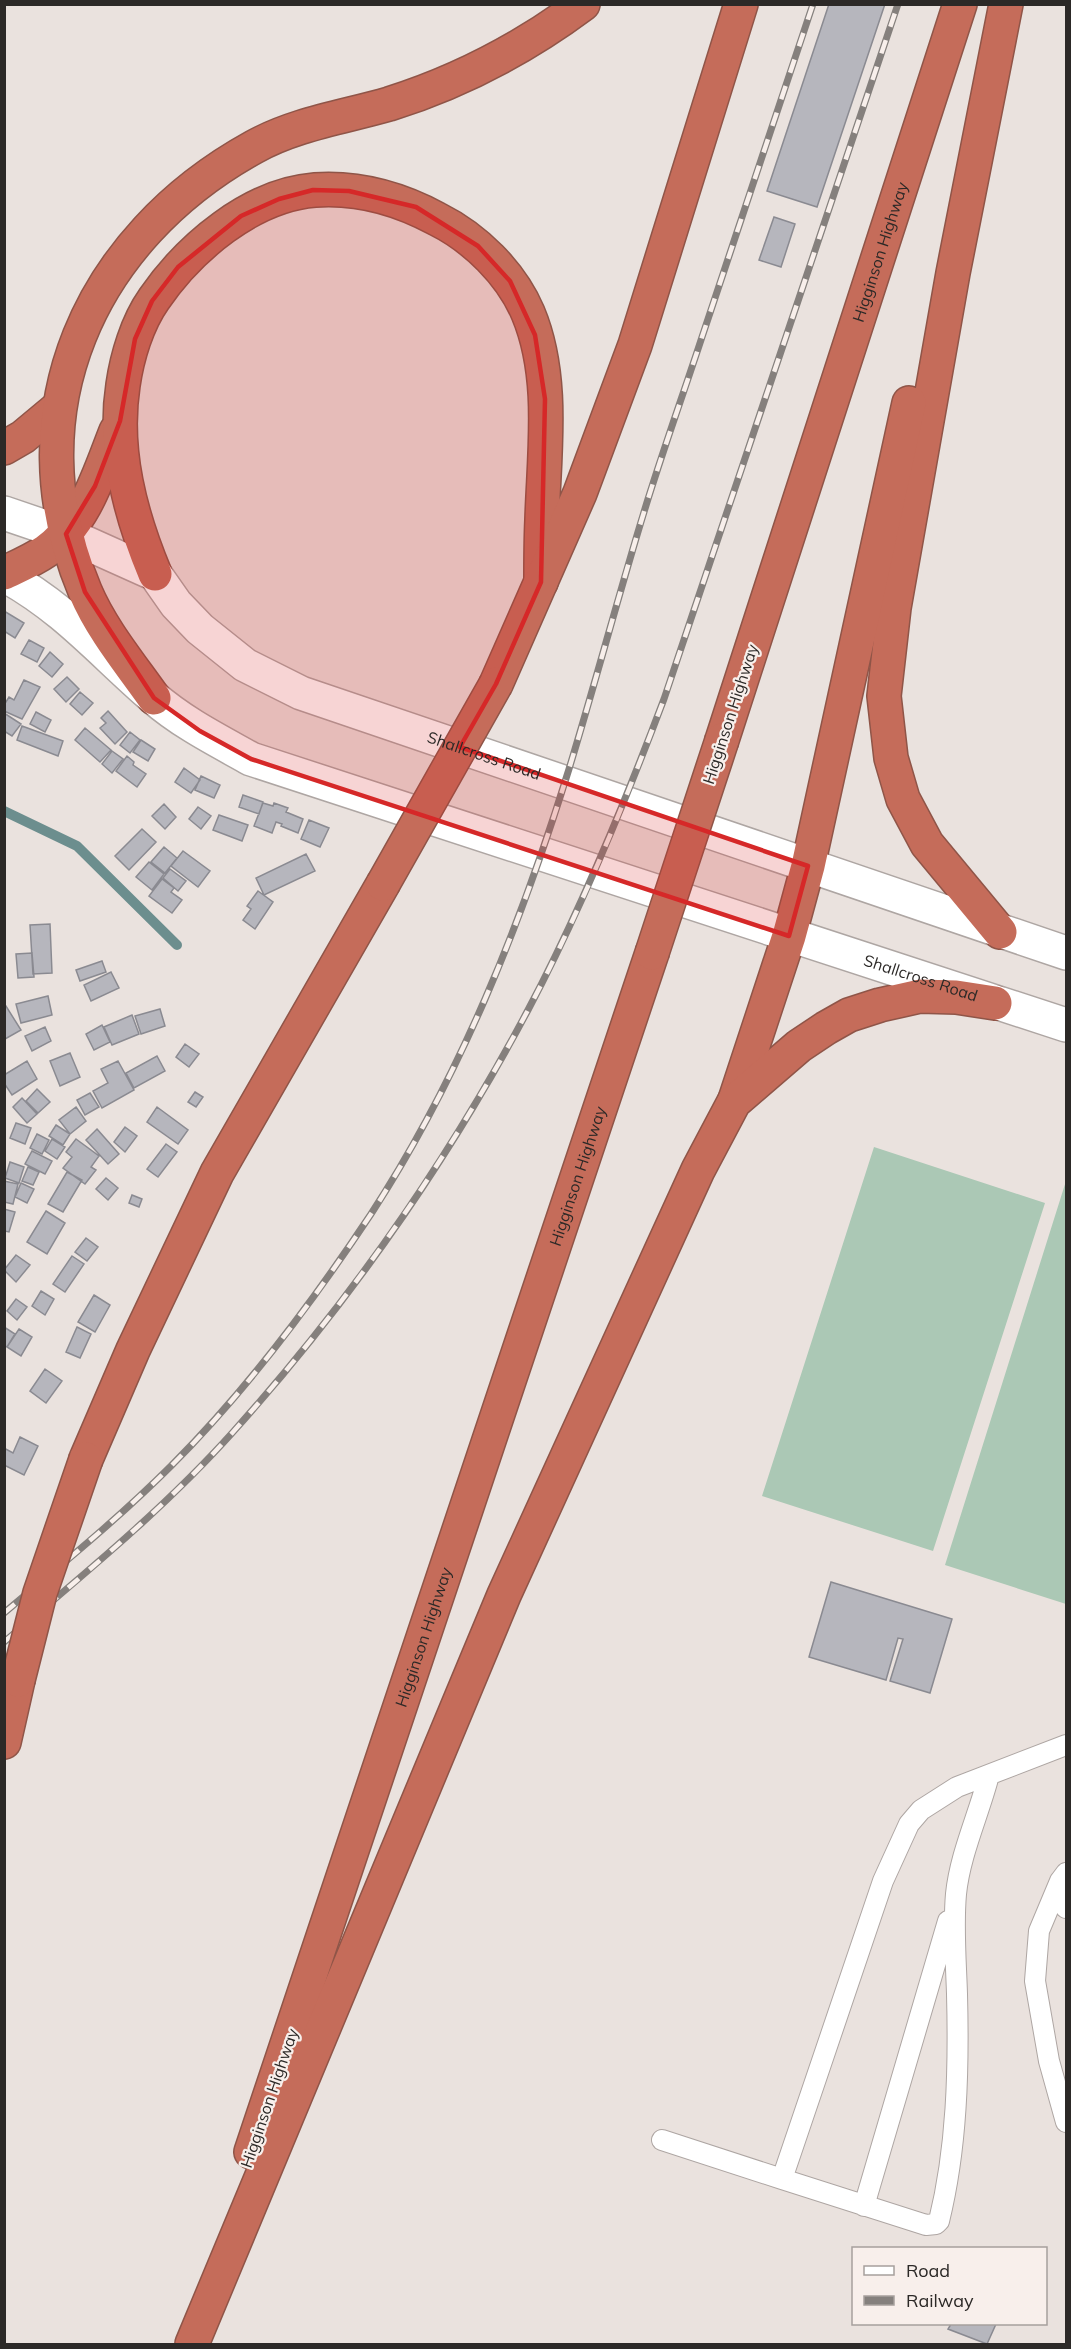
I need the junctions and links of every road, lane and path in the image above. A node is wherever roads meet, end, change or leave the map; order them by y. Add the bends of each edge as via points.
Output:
1 (583, 4) edge
2 (741, 4) edge
3 (960, 4) edge
4 (1006, 4) edge
5 (953, 273) junction
6 (59, 407) junction
7 (120, 421) junction
8 (4, 448) edge
9 (4, 513) edge
10 (66, 534) junction
11 (4, 574) edge
12 (155, 574) junction
13 (541, 582) junction
14 (154, 698) junction
15 (808, 866) junction
16 (1000, 932) junction
17 (789, 936) junction
18 (1066, 953) edge
19 (996, 1003) junction
20 (1066, 1025) edge
21 (734, 1102) junction
22 (4, 1742) edge
23 (1066, 1744) edge
24 (989, 1775) junction
25 (1063, 1877) edge
26 (956, 1893) junction
27 (1066, 1908) edge
28 (1066, 2122) edge
29 (662, 2140) dead end
30 (782, 2180) junction
31 (864, 2206) junction
32 (186, 2344) edge
33 (192, 2344) edge

1 - 6 highway via 520,46 457,79 287,132 255,146 199,183 141,235 95,299 66,372
2 - 13 highway via 635,345 580,493
3 - 32 highway, Higginson Highway, bridge via 652,953
4 - 5 highway
5 - 15 highway via 907,410
5 - 16 highway via 894,608 884,696 891,758 903,799 927,844
6 - 8 highway
6 - 10 highway via 59,496
7 - 10 highway via 91,494
7 - 12 highway via 128,493
7 - 13 highway via 123,384 135,339 152,301 178,267 208,239 241,216 279,199 313,190 383,196 416,207 478,246 510,281 530,319 545,399
9 - 10 street
10 - 11 highway via 47,550
10 - 12 street
10 - 14 highway via 85,592
11 - 14 street, Shallcross Road via 35,591 65,615
12 - 15 street, Shallcross Road via 200,629 245,665 301,693
13 - 22 highway, bridge via 496,684 217,1173 133,1350 86,1459 40,1593
14 - 17 street, Shallcross Road via 200,731 250,759
15 - 16 street, Shallcross Road
15 - 17 highway
16 - 18 street, Shallcross Road
17 - 19 street, Shallcross Road
17 - 21 highway
19 - 20 street, Shallcross Road
19 - 21 highway via 921,996 849,1015 798,1046
21 - 33 highway via 698,1170 504,1595
23 - 24 lane
24 - 26 lane
24 - 30 lane via 957,1787 921,1810 909,1824 883,1881
25 - 27 lane
25 - 28 lane via 1039,1931 1035,1981 1049,2061
26 - 31 lane
26 - 31 lane via 955,2102 946,2192 939,2221 926,2225
29 - 30 lane
30 - 31 lane

